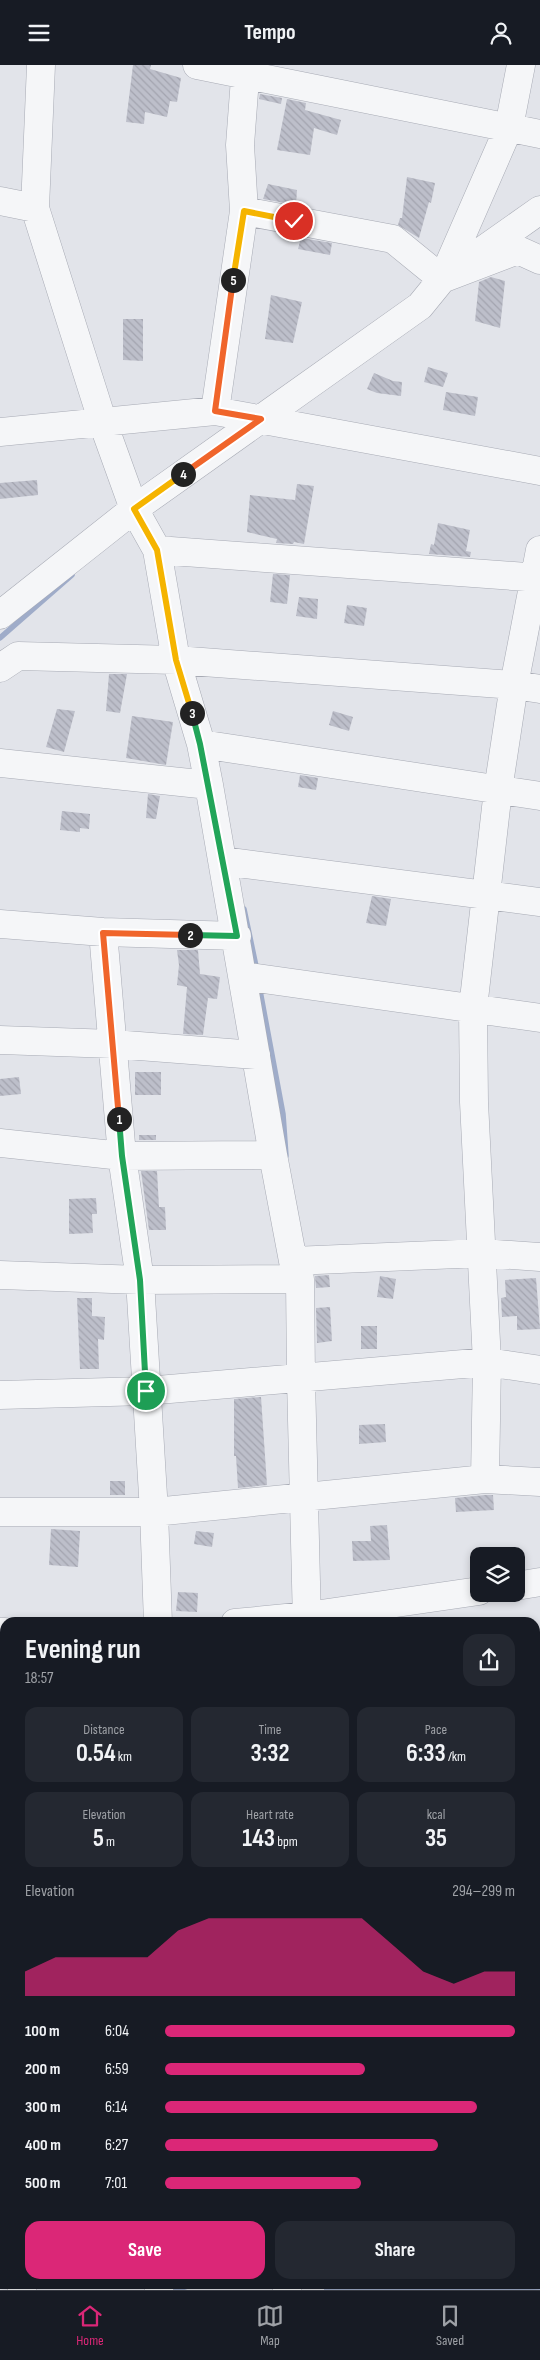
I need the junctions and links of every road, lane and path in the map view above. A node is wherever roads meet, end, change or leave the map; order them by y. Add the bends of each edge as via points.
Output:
1 (41, 65) edge
2 (197, 65) edge
3 (521, 65) edge
4 (245, 70) edge
5 (509, 127) junction
6 (540, 134) edge
7 (0, 201) edge
8 (35, 208) junction
9 (540, 209) edge
10 (244, 211) junction
11 (540, 260) edge
12 (442, 279) junction
13 (215, 411) junction
14 (261, 419) junction
15 (103, 423) junction
16 (0, 432) edge
17 (540, 471) edge
18 (134, 509) junction
19 (157, 550) junction
20 (540, 550) edge
21 (538, 577) edge
22 (4, 609) edge
23 (176, 660) junction
24 (0, 668) edge
25 (527, 687) edge
26 (200, 744) junction
27 (0, 763) edge
28 (209, 785) junction
29 (498, 790) junction
30 (540, 796) edge
31 (222, 861) junction
32 (484, 895) junction
33 (540, 902) edge
34 (0, 924) edge
35 (103, 933) junction
36 (237, 936) junction
37 (243, 976) junction
38 (473, 1008) junction
39 (540, 1018) edge
40 (0, 1040) edge
41 (113, 1044) junction
42 (256, 1055) junction
43 (0, 1143) edge
44 (274, 1155) junction
45 (122, 1156) junction
46 (482, 1253) junction
47 (540, 1257) edge
48 (297, 1270) junction
49 (0, 1275) edge
50 (140, 1280) junction
51 (487, 1361) junction
52 (540, 1370) edge
53 (301, 1379) junction
54 (146, 1391) junction
55 (0, 1395) edge
56 (485, 1479) junction
57 (540, 1482) edge
58 (305, 1497) junction
59 (0, 1512) edge
60 (154, 1512) junction
61 (540, 1583) edge
62 (525, 1585) edge
63 (470, 1592) edge
64 (158, 1617) edge
65 (307, 1617) edge
66 (319, 1617) edge

1 - 8 street
2 - 4 street
3 - 5 street
4 - 5 street
4 - 10 street via 240,145
5 - 6 street
5 - 12 street
7 - 8 street
8 - 15 street
9 - 12 street
10 - 12 street via 393,239
10 - 13 street
11 - 12 street via 518,250
12 - 14 street via 420,306
13 - 14 street
13 - 15 street
14 - 17 street
14 - 18 street
15 - 16 street
15 - 18 street
18 - 19 street
18 - 22 street
19 - 21 street
19 - 23 street
20 - 21 street
21 - 25 street
23 - 24 street via 18,656
23 - 25 street
23 - 26 street
25 - 29 street
26 - 28 street
26 - 29 street
27 - 28 street
28 - 31 street
29 - 30 street
29 - 32 street
31 - 32 street
31 - 36 street
32 - 33 street
32 - 38 street
34 - 35 street
35 - 36 street
35 - 41 street
36 - 37 street
37 - 38 street
37 - 42 street
38 - 39 street
38 - 46 street
40 - 41 street
41 - 42 street
41 - 45 street
42 - 44 street
43 - 45 street
44 - 45 street
44 - 48 street
45 - 50 street
46 - 47 street
46 - 48 street
46 - 51 street
48 - 50 street
48 - 53 street
49 - 50 street
50 - 54 street
51 - 52 street
51 - 53 street
51 - 56 street
53 - 54 street
53 - 58 street
54 - 55 street
54 - 60 street
56 - 57 street
56 - 58 street
58 - 60 street
58 - 65 street
59 - 60 street
60 - 64 street
61 - 62 street
63 - 66 street

